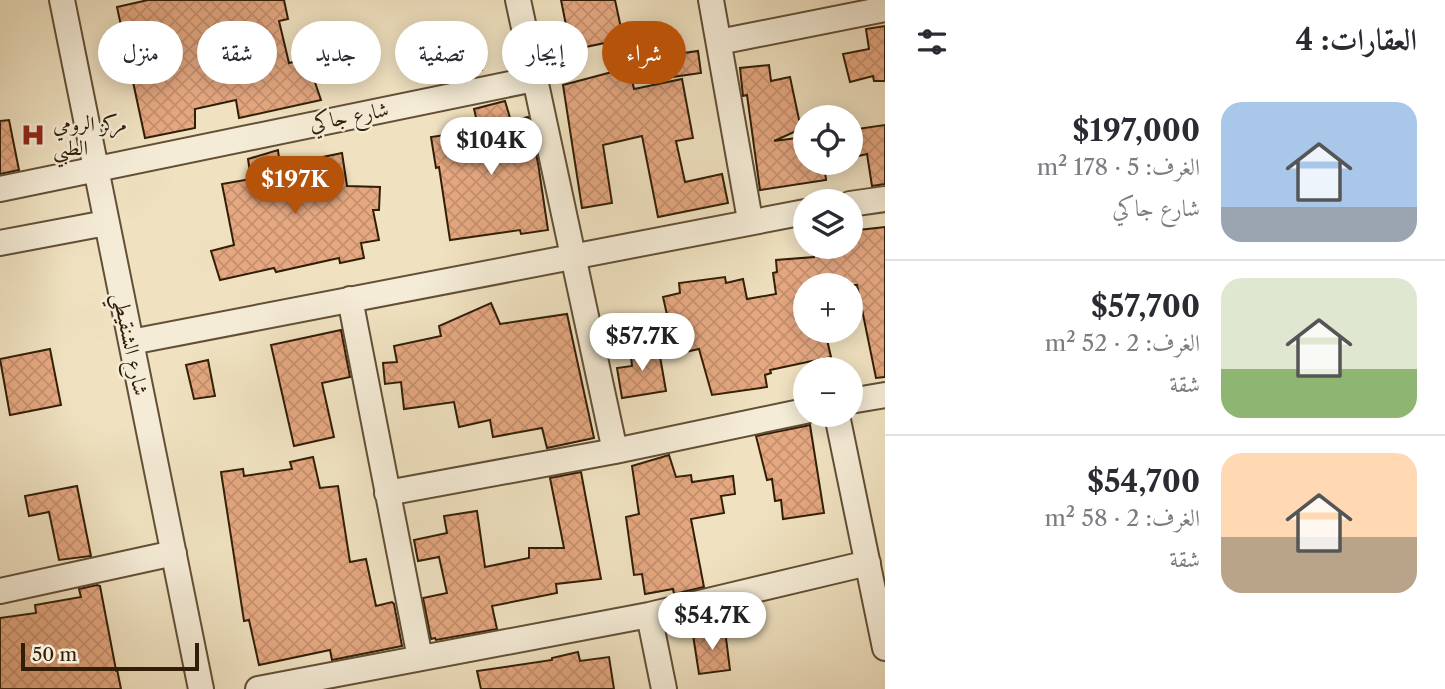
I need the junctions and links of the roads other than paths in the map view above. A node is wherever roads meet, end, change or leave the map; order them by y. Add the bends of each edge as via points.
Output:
1 (62, 0) edge
2 (518, 0) edge
3 (711, 0) edge
4 (885, 9) edge
5 (522, 21) edge
6 (719, 42) junction
7 (509, 84) edge
8 (535, 84) edge
9 (95, 167) junction
10 (0, 189) edge
11 (885, 199) edge
12 (863, 202) edge
13 (793, 214) edge
14 (750, 220) junction
15 (106, 223) junction
16 (0, 243) edge
17 (574, 257) junction
18 (350, 299) junction
19 (131, 342) junction
20 (885, 395) edge
21 (863, 399) edge
22 (793, 414) edge
23 (839, 427) edge
24 (615, 451) junction
25 (387, 493) junction
26 (174, 553) junction
27 (868, 564) junction
28 (0, 592) edge
29 (649, 615) junction
30 (885, 648) edge
31 (420, 658) junction
32 (201, 689) edge
33 (258, 689) edge
34 (664, 689) edge

1 - 9 street, شارع الشنقيطي
2 - 5 street
3 - 6 street
4 - 6 street
6 - 14 street
7 - 9 street, شارع جاكي
8 - 17 street
9 - 10 street, شارع جاكي
9 - 15 street, شارع الشنقيطي
11 - 12 street
13 - 14 street
14 - 17 street
15 - 16 street
15 - 19 street, شارع الشنقيطي
17 - 18 street
17 - 24 street
18 - 19 street
18 - 25 street
19 - 26 street, شارع الشنقيطي
20 - 21 street
22 - 24 street
23 - 27 street
24 - 25 street
25 - 31 street
26 - 28 street
26 - 32 street, شارع الشنقيطي
27 - 29 street
27 - 30 street
29 - 31 street
29 - 34 street
31 - 33 street

